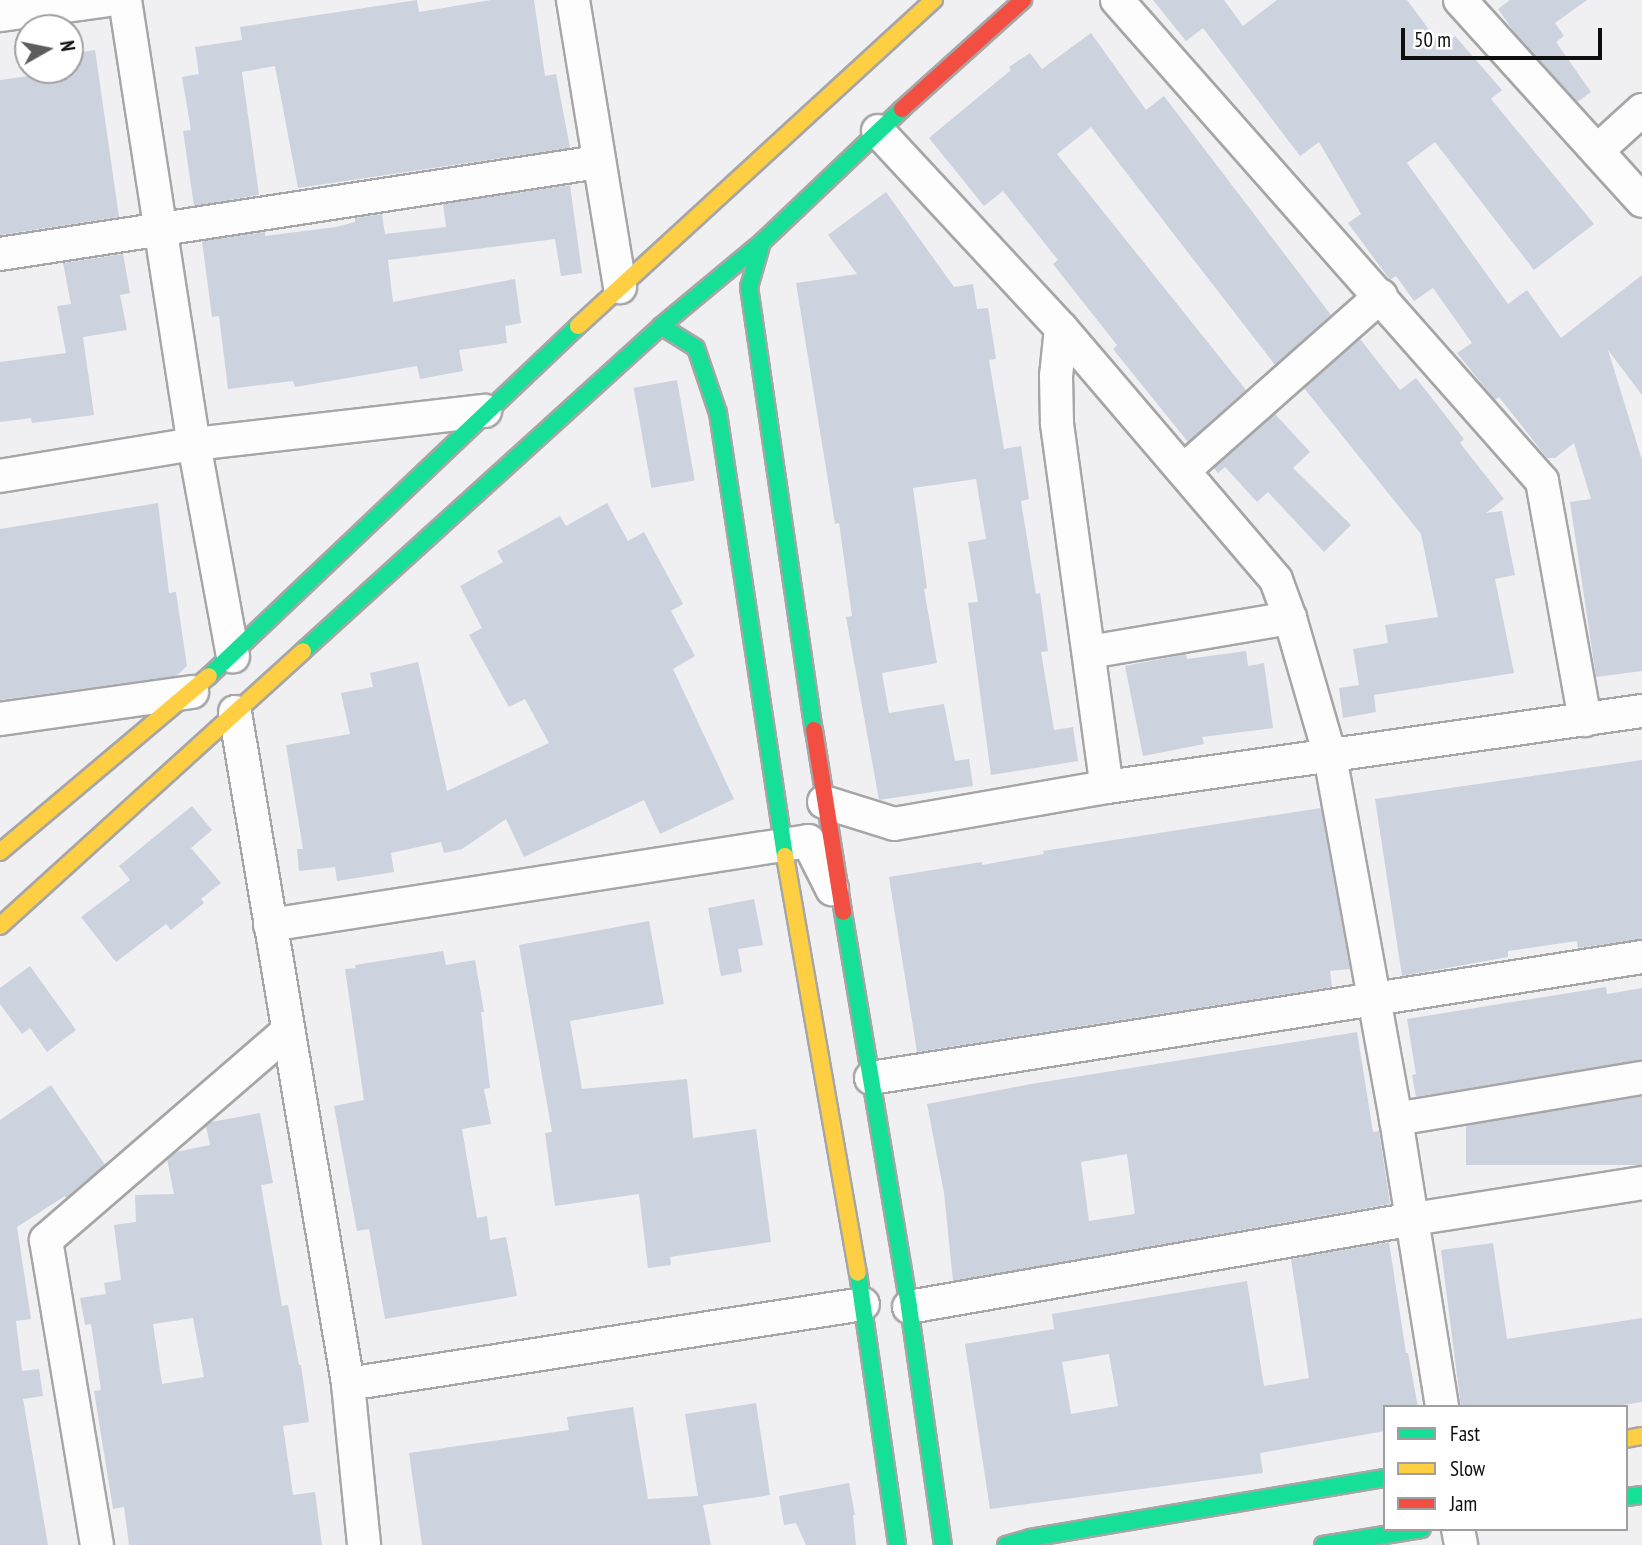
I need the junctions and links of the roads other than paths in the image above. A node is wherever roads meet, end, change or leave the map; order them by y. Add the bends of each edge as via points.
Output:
1 (108, 0) edge
2 (125, 0) edge
3 (573, 0) edge
4 (934, 0) edge
5 (1023, 0) edge
6 (1117, 0) edge
7 (1460, 0) edge
8 (0, 15) edge
9 (1642, 110) edge
10 (878, 131) junction
11 (1597, 151) junction
12 (598, 162) junction
13 (1642, 201) edge
14 (159, 229) junction
15 (762, 242) junction
16 (0, 254) edge
17 (620, 287) junction
18 (1381, 296) junction
19 (661, 326) junction
20 (1061, 328) junction
21 (736, 350) dead end
22 (760, 359) junction
23 (717, 363) dead end
24 (707, 383) junction
25 (485, 411) junction
26 (194, 444) junction
27 (1184, 470) junction
28 (0, 476) edge
29 (1290, 618) junction
30 (1089, 652) junction
31 (233, 656) junction
32 (192, 692) junction
33 (1642, 711) edge
34 (235, 712) junction
35 (0, 719) edge
36 (1585, 720) junction
37 (1330, 756) junction
38 (1107, 787) junction
39 (824, 802) junction
40 (783, 845) junction
41 (0, 852) edge
42 (842, 909) junction
43 (270, 925) junction
44 (0, 926) edge
45 (1642, 957) edge
46 (1374, 999) junction
47 (288, 1031) junction
48 (871, 1078) junction
49 (1642, 1078) edge
50 (1396, 1119) junction
51 (1642, 1183) edge
52 (1413, 1219) junction
53 (863, 1304) junction
54 (909, 1307) junction
55 (348, 1384) junction
56 (1442, 1405) edge
57 (1383, 1478) edge
58 (937, 1508) junction
59 (892, 1521) junction
60 (1410, 1531) edge
61 (959, 1536) dead end
62 (1028, 1542) edge
63 (97, 1545) edge
64 (364, 1545) edge
65 (897, 1545) edge
66 (904, 1545) edge
67 (943, 1545) edge
68 (1006, 1545) edge
69 (1324, 1545) edge

1 - 8 street
2 - 14 street
3 - 12 street
4 - 17 street
5 - 10 street
6 - 18 street
7 - 11 street
9 - 11 street
10 - 15 street
10 - 20 street
11 - 13 street
12 - 14 street
12 - 17 street
14 - 16 street
14 - 26 street
15 - 19 street
15 - 22 street via 748,287
17 - 25 street
18 - 27 street
18 - 36 street via 1542,481
19 - 24 street via 696,348
19 - 34 street
20 - 27 street
20 - 30 street via 1057,424
21 - 22 street
22 - 39 street
23 - 24 street
24 - 40 street via 718,413
25 - 26 street
25 - 31 street
26 - 28 street
26 - 31 street
27 - 29 street via 1276,580
29 - 30 street
29 - 37 street
30 - 38 street
31 - 32 street
32 - 35 street
32 - 41 street
33 - 36 street
34 - 43 street
34 - 44 street
36 - 37 street
37 - 38 street
37 - 46 street
38 - 39 street via 894,824
39 - 42 street
40 - 42 street via 808,841
40 - 43 street
40 - 53 street
42 - 48 street
43 - 47 street
45 - 46 street
46 - 48 street
46 - 50 street
47 - 55 street
47 - 63 street via 46,1240
48 - 54 street
49 - 50 street
50 - 52 street
51 - 52 street
52 - 54 street
52 - 56 street
53 - 55 street
53 - 59 street
54 - 58 street
55 - 64 street
57 - 62 street
58 - 61 street
58 - 67 street
59 - 65 street
59 - 66 street
60 - 69 street
62 - 68 street

